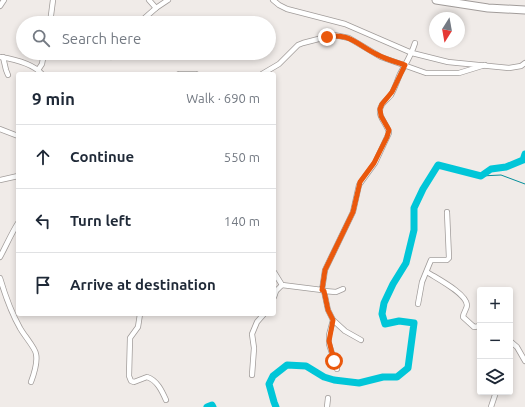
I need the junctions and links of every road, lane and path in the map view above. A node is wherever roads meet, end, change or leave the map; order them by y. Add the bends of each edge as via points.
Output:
1 (4, 0) edge
2 (53, 0) edge
3 (149, 0) edge
4 (168, 0) edge
5 (273, 0) edge
6 (436, 0) edge
7 (0, 6) edge
8 (156, 8) junction
9 (525, 10) edge
10 (51, 16) edge
11 (147, 16) edge
12 (415, 43) dead end
13 (412, 53) junction
14 (1, 57) edge
15 (43, 60) edge
16 (525, 63) edge
17 (405, 65) junction
18 (486, 65) junction
19 (40, 72) edge
20 (265, 72) edge
21 (8, 75) dead end
22 (0, 129) edge
23 (16, 135) edge
24 (16, 176) edge
25 (0, 180) edge
26 (446, 212) dead end
27 (16, 226) edge
28 (0, 257) edge
29 (427, 272) junction
30 (276, 276) edge
31 (0, 278) edge
32 (282, 286) junction
33 (343, 289) dead end
34 (323, 290) junction
35 (276, 291) edge
36 (418, 304) dead end
37 (140, 316) edge
38 (262, 316) edge
39 (333, 320) junction
40 (477, 326) edge
41 (361, 340) dead end
42 (513, 344) edge
43 (525, 361) edge
44 (337, 370) dead end
45 (252, 376) dead end
46 (31, 382) dead end
47 (495, 395) edge
48 (328, 398) dead end
49 (166, 400) dead end
50 (327, 407) edge
51 (492, 407) edge

1 - 7 street
2 - 10 street
3 - 8 street
4 - 8 street
5 - 13 street via 287,9 345,24
6 - 9 highway via 488,8
8 - 11 street
12 - 13 street
13 - 17 street
13 - 18 street via 448,62
14 - 19 street
14 - 21 street
15 - 19 street
16 - 18 street via 509,68
17 - 18 street via 419,71 439,74 464,72
17 - 20 street via 376,54 349,38 334,35 298,45 279,64
17 - 34 street via 392,92 380,109 389,133 374,163 360,182 353,212 325,270
22 - 23 street
24 - 25 street
26 - 29 street via 449,258 431,260
27 - 28 street
29 - 36 street via 422,282
29 - 40 street via 464,299 467,306 463,317 474,327
30 - 32 street
31 - 46 street via 12,312 36,351 37,359
32 - 34 street
32 - 35 street
33 - 34 street via 336,292
34 - 39 street
37 - 49 street via 137,329 130,338 129,376 134,382 147,377 152,378
38 - 45 street via 252,334
39 - 41 street via 347,333
39 - 44 street via 329,344
42 - 43 street
47 - 51 street
48 - 50 street

